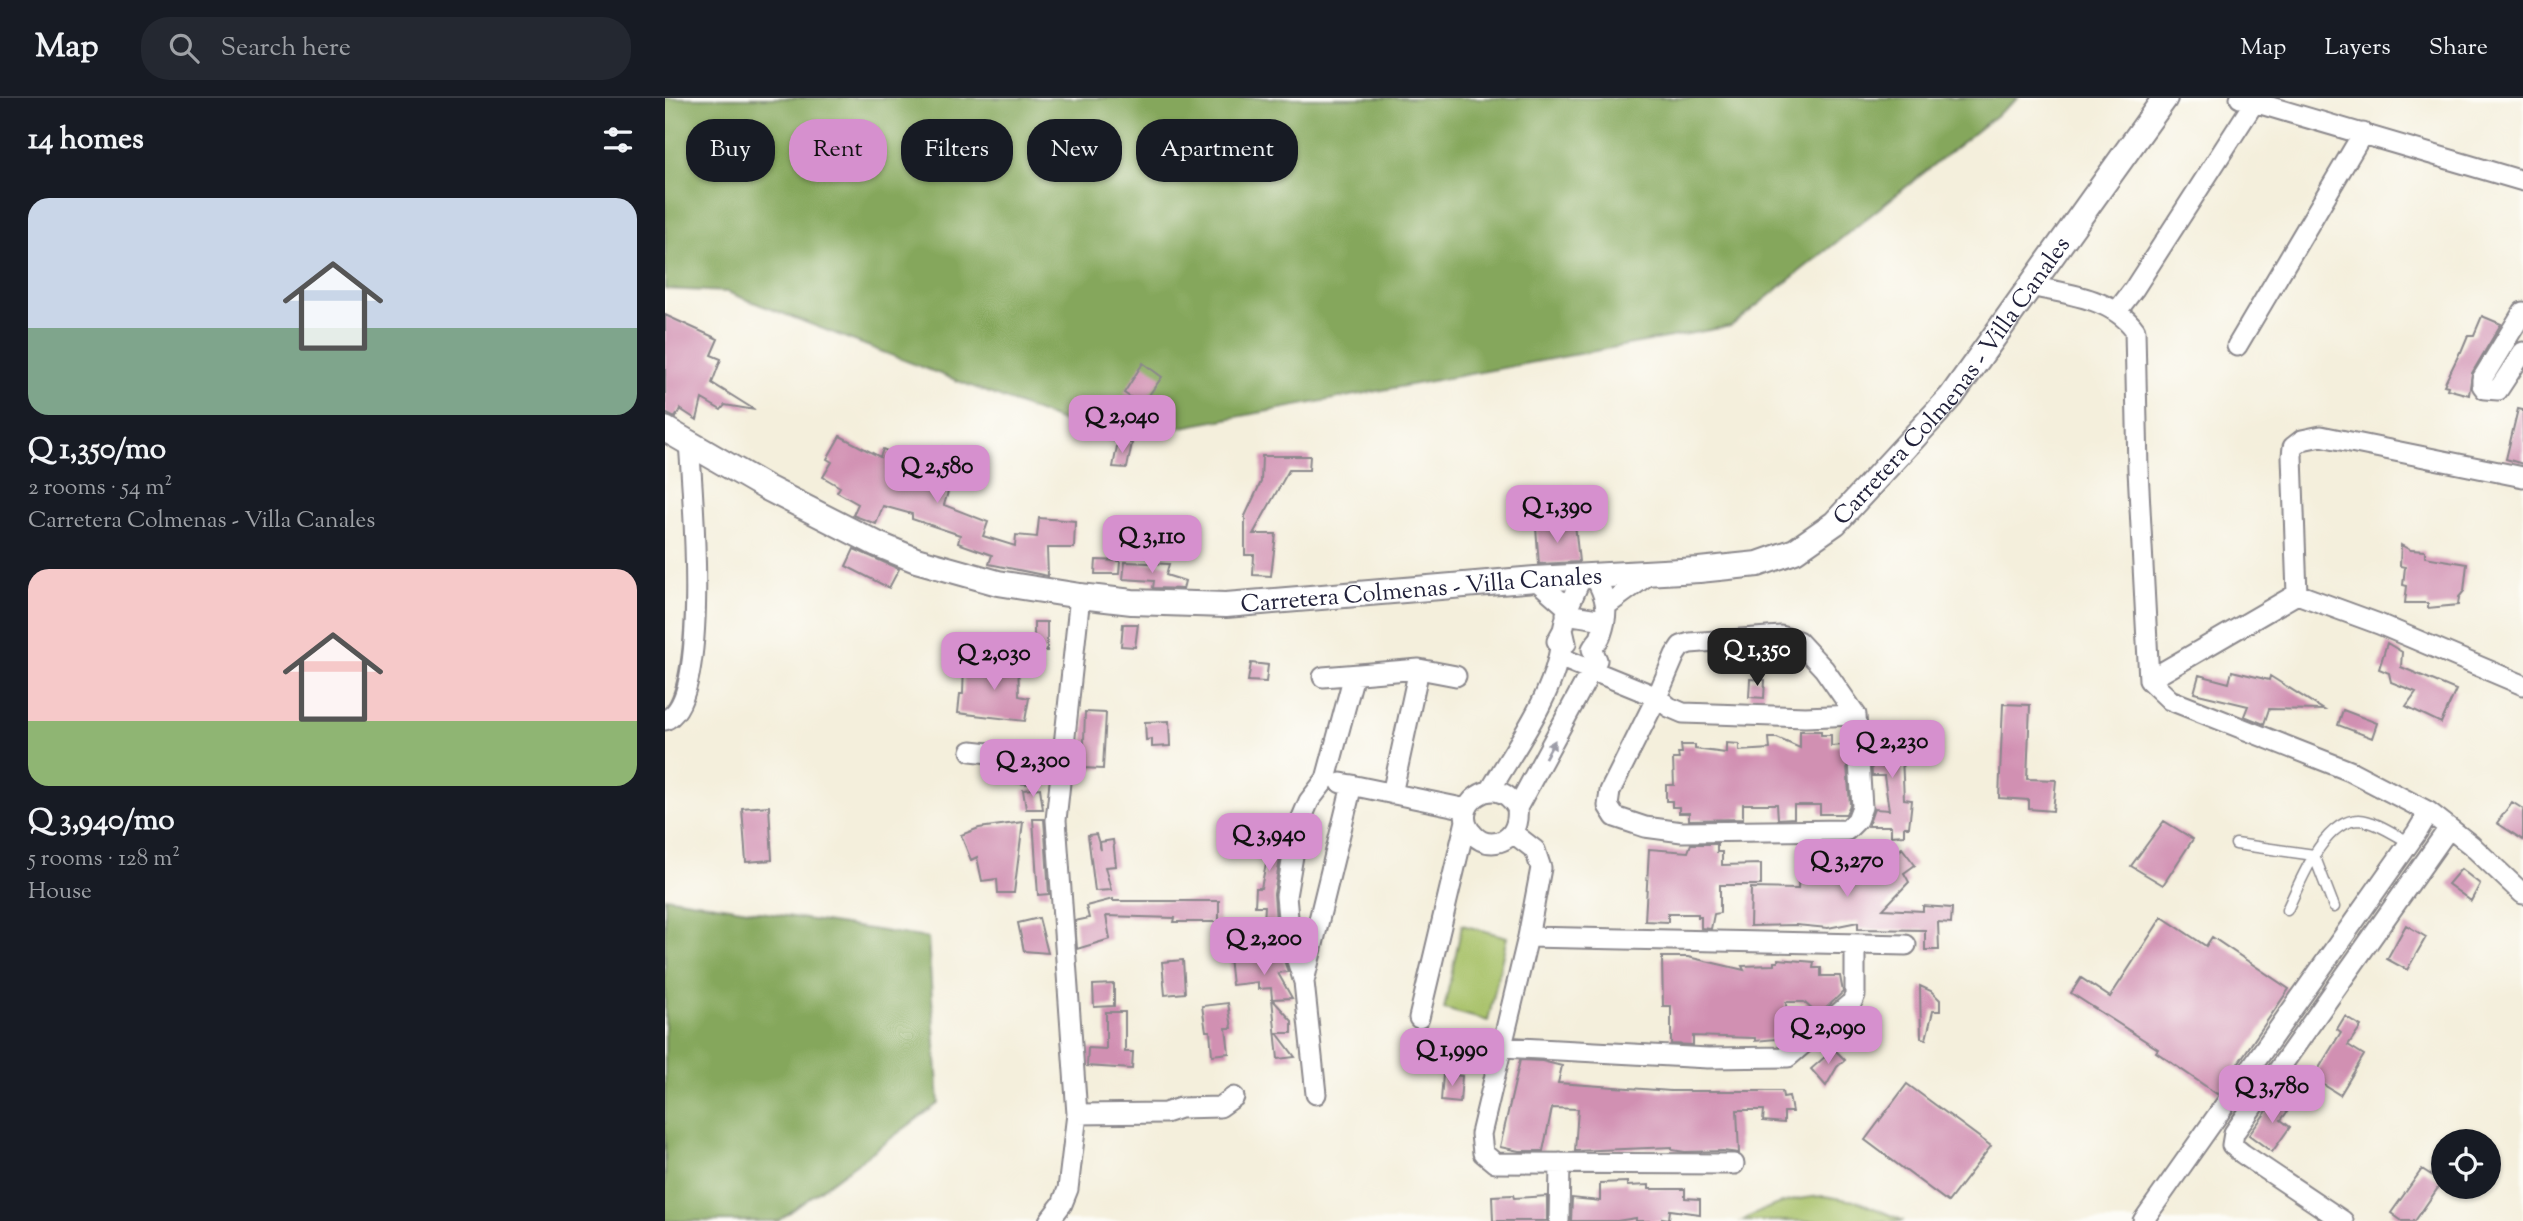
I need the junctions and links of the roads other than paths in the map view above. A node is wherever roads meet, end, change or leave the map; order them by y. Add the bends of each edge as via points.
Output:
1 (2165, 98) edge
2 (2250, 99) edge
3 (2363, 132) junction
4 (2523, 181) edge
5 (2029, 286) junction
6 (2117, 311) junction
7 (2523, 312) edge
8 (2237, 346) dead end
9 (2523, 352) edge
10 (665, 429) edge
11 (689, 442) junction
12 (2523, 477) edge
13 (1651, 572) junction
14 (1588, 576) junction
15 (1535, 579) junction
16 (2297, 594) junction
17 (1080, 596) junction
18 (1604, 621) junction
19 (1563, 631) junction
20 (1594, 666) junction
21 (1419, 669) junction
22 (1354, 675) junction
23 (1455, 676) dead end
24 (1323, 677) dead end
25 (2149, 680) junction
26 (2523, 685) edge
27 (1657, 697) junction
28 (1856, 715) junction
29 (665, 720) edge
30 (971, 751) dead end
31 (1063, 761) junction
32 (1326, 779) junction
33 (1352, 785) junction
34 (1490, 791) junction
35 (1392, 794) junction
36 (1517, 808) junction
37 (2429, 812) junction
38 (1467, 815) junction
39 (2449, 828) junction
40 (1513, 833) junction
41 (2409, 842) junction
42 (2236, 844) dead end
43 (2314, 855) junction
44 (2523, 894) edge
45 (2334, 907) dead end
46 (2287, 910) dead end
47 (1528, 937) junction
48 (1855, 944) junction
49 (1906, 945) dead end
50 (1304, 982) junction
51 (1419, 1018) dead end
52 (1503, 1047) junction
53 (1316, 1094) dead end
54 (1234, 1097) dead end
55 (1077, 1114) junction
56 (1560, 1163) junction
57 (1734, 1164) dead end
58 (1049, 1221) edge
59 (1559, 1221) edge
60 (2143, 1221) edge
61 (2343, 1221) edge

1 - 5 street, Carretera Colmenas - Villa Canales
2 - 3 street
2 - 6 street
3 - 4 street
3 - 8 street
5 - 6 street via 2071,294
5 - 13 street, Carretera Colmenas - Villa Canales via 1951,397 1835,523 1795,551 1771,561
6 - 25 street via 2135,330
7 - 9 street via 2482,379 2485,389 2498,390
10 - 11 street, Carretera Colmenas - Villa Canales
11 - 17 street, Carretera Colmenas - Villa Canales via 877,544 998,583
11 - 29 street via 696,606 693,663 688,690 672,718
12 - 16 street via 2321,436 2302,440 2293,447 2292,456
13 - 14 street, Carretera Colmenas - Villa Canales
13 - 18 street
14 - 15 street, Carretera Colmenas - Villa Canales
14 - 18 street via 1605,594
14 - 19 street
15 - 17 street, Carretera Colmenas - Villa Canales via 1226,605
15 - 19 street
16 - 25 street
16 - 26 street
17 - 31 street
18 - 19 street
18 - 20 street via 1593,649
19 - 20 street
19 - 34 street via 1543,698
20 - 27 street
36 -> 20 street
21 - 22 street
21 - 23 street
21 - 35 street
22 - 24 street
22 - 32 street
25 - 37 street via 2170,700 2350,771
27 - 28 street via 1683,713
27 - 28 street via 1681,646 1781,636 1798,641
27 - 28 street via 1610,791 1608,806 1615,817 1682,832 1847,830 1862,807
30 - 31 street
31 - 55 street via 1057,847
32 - 33 street
32 - 50 street via 1297,827 1286,896 1290,939
33 - 35 street
33 - 50 street
34 - 36 street via 1507,795
34 - 38 street via 1474,797
35 - 38 street
36 - 40 street
37 - 39 street
37 - 41 street
38 - 40 street via 1469,829 1482,841 1498,842
38 - 51 street
39 - 44 street
39 - 61 street via 2234,1133 2232,1145 2243,1154
40 - 47 street via 1535,850 1541,868
41 - 43 lane via 2360,820 2332,833
41 - 60 street
42 - 43 lane
43 - 45 lane
43 - 46 lane
47 - 48 street
47 - 52 street
48 - 49 street
48 - 52 street via 1852,1002 1788,1057 1709,1058
50 - 53 street
52 - 56 street via 1481,1135 1483,1153 1495,1163
54 - 55 street via 1220,1107 1165,1113
55 - 58 street via 1068,1189
56 - 57 street
56 - 59 street

